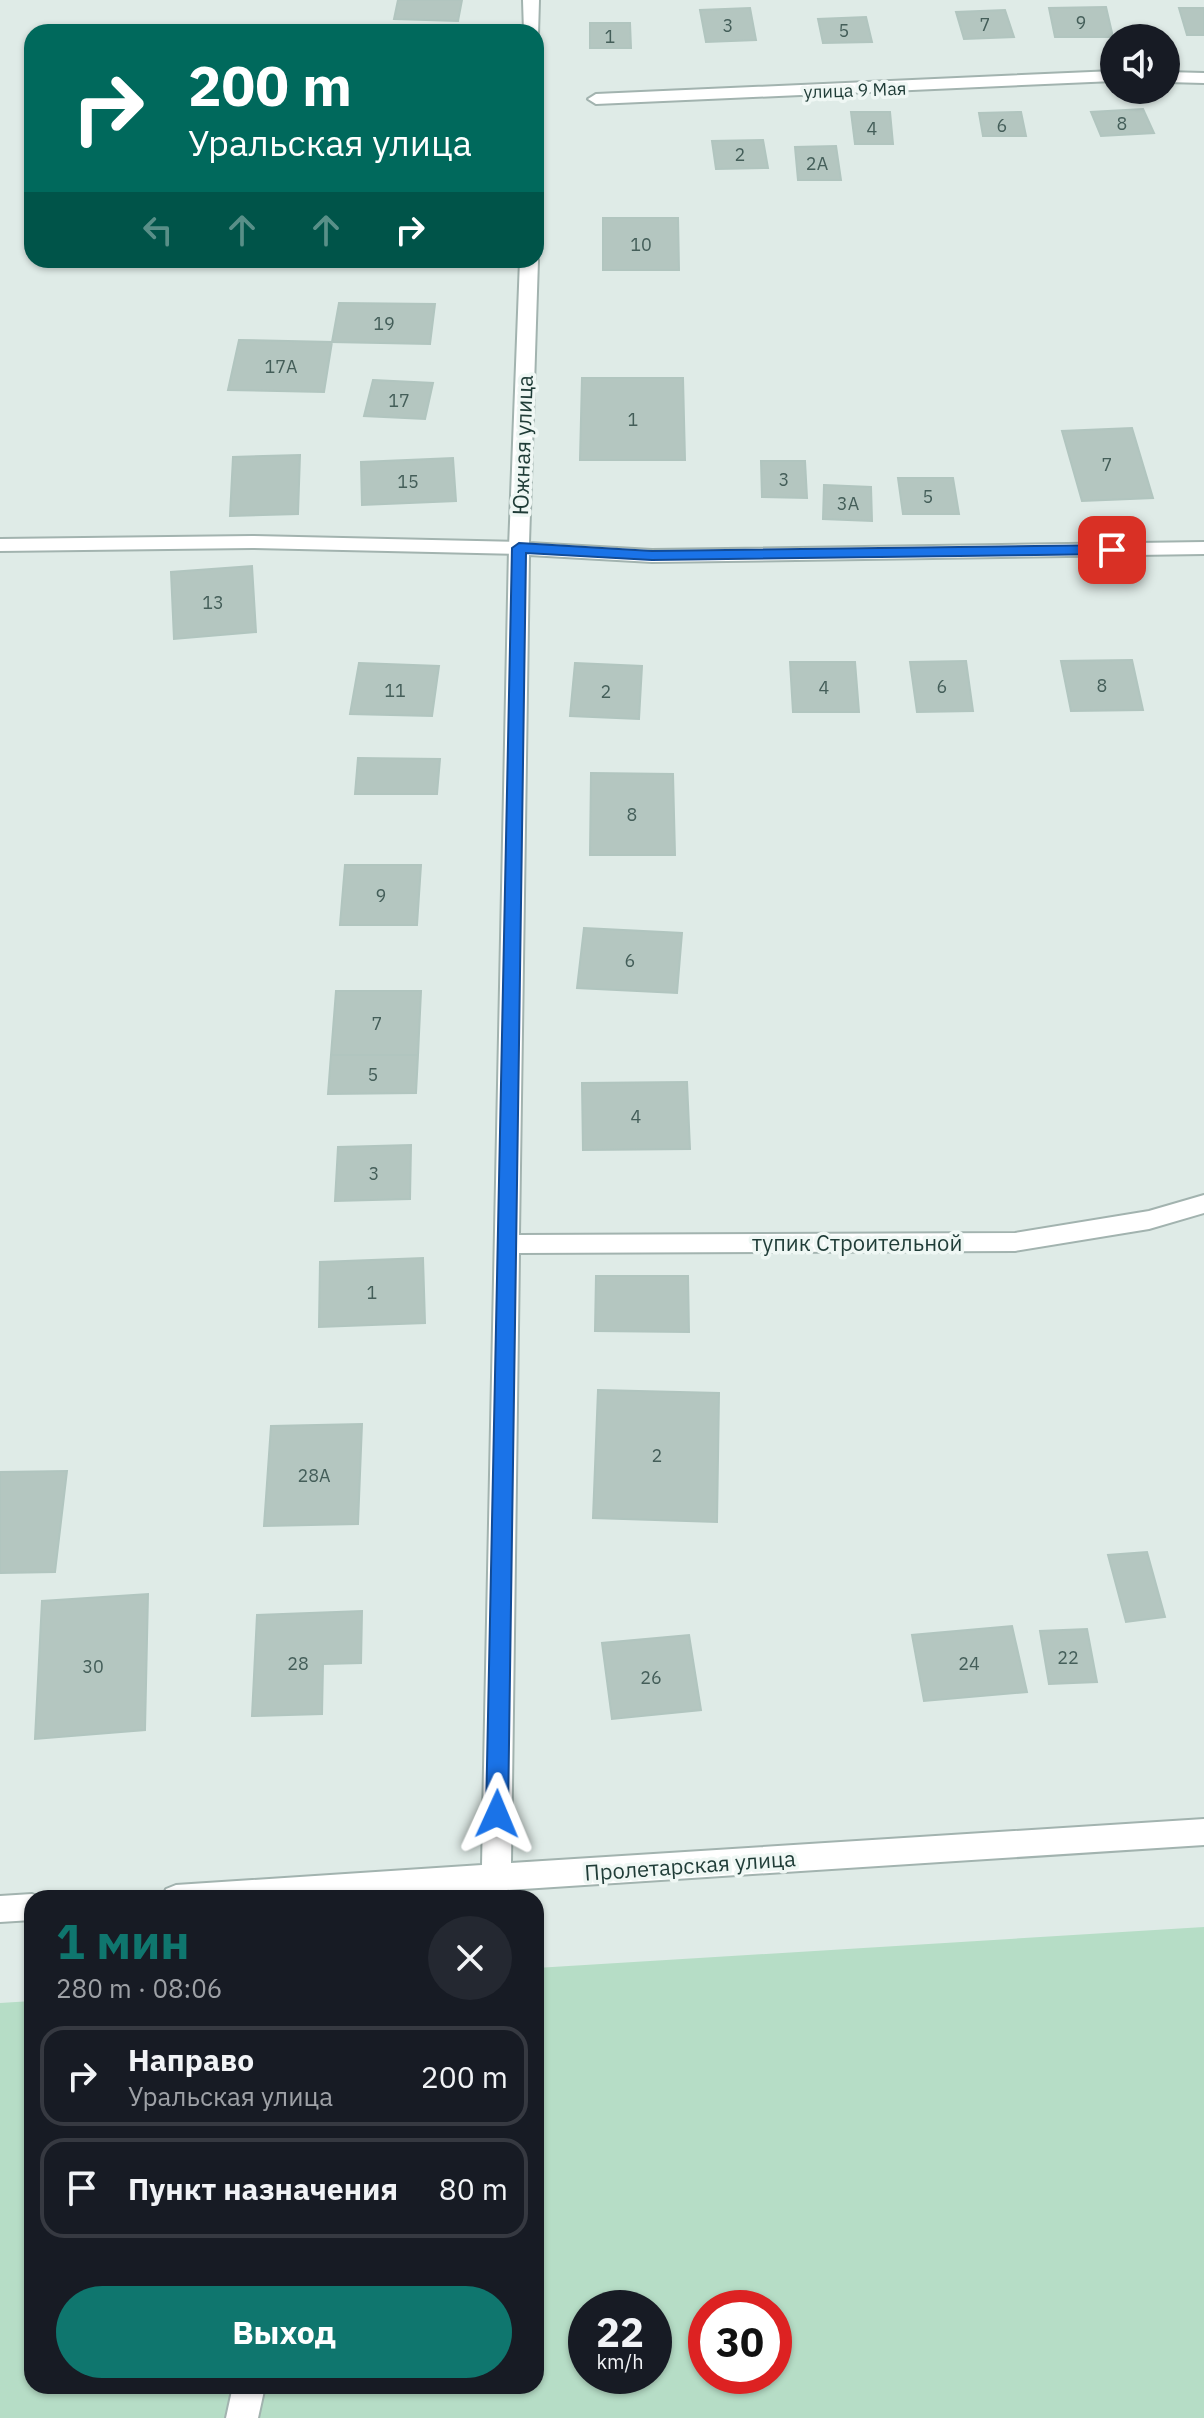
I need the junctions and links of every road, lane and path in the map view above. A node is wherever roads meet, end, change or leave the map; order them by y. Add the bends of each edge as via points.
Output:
1 (531, 0) edge
2 (532, 24) edge
3 (1100, 77) edge
4 (1180, 77) edge
5 (1204, 78) edge
6 (596, 99) dead end
7 (529, 268) edge
8 (0, 545) edge
9 (519, 548) junction
10 (1204, 548) edge
11 (1204, 1204) edge
12 (507, 1244) junction
13 (1204, 1832) edge
14 (496, 1877) junction
15 (309, 1890) edge
16 (24, 1908) edge
17 (0, 1909) edge
18 (247, 2394) edge
19 (242, 2418) edge

1 - 2 street
3 - 6 street, улица 9 Мая
4 - 5 street
7 - 9 street, Южная улица
8 - 9 street via 252,542
9 - 10 street via 652,556
9 - 12 street, Южная улица
11 - 12 street, тупик Строительной via 1149,1220 1015,1242
12 - 14 street, Южная улица
13 - 14 street, Пролетарская улица
14 - 15 street, Пролетарская улица
16 - 17 street
18 - 19 street

